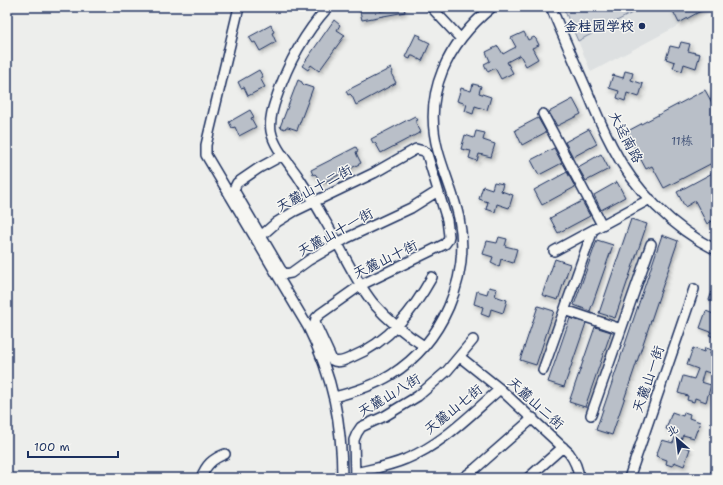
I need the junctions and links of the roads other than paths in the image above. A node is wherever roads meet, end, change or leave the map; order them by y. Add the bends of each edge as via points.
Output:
1 (239, 7) edge
2 (328, 7) edge
3 (431, 7) edge
4 (492, 7) edge
5 (551, 7) edge
6 (460, 38) junction
7 (543, 114) dead end
8 (283, 155) junction
9 (438, 191) junction
10 (650, 199) junction
11 (314, 201) junction
12 (602, 225) junction
13 (593, 230) junction
14 (261, 236) junction
15 (338, 243) junction
16 (651, 244) dead end
17 (554, 250) dead end
18 (716, 250) edge
19 (432, 277) dead end
20 (361, 285) junction
21 (694, 289) dead end
22 (564, 310) junction
23 (397, 327) junction
24 (621, 329) junction
25 (473, 340) dead end
26 (424, 346) junction
27 (460, 357) junction
28 (543, 370) dead end
29 (500, 388) junction
30 (334, 397) junction
31 (591, 415) dead end
32 (533, 418) junction
33 (563, 447) junction
34 (225, 454) dead end
35 (716, 474) edge
36 (355, 475) edge
37 (201, 478) edge
38 (342, 478) edge
39 (463, 478) edge
40 (528, 478) edge
41 (579, 478) edge
42 (629, 478) edge
43 (715, 478) edge

1 - 30 street via 206,145 206,155 308,327 326,368
2 - 8 street via 304,38 292,59 270,118 275,144
3 - 6 street
4 - 6 street
5 - 10 street, 大迳南路 via 612,148
6 - 26 street via 440,76 435,97 434,119 438,150 459,217 460,272 456,289 441,323
7 - 12 street
8 - 11 street
8 - 14 street via 235,186 235,192
9 - 11 street, 天麓山十二街 via 427,154 416,149
9 - 15 street, 天麓山十一街 via 411,208
9 - 20 street, 天麓山十街 via 450,236 445,244
10 - 12 street
10 - 18 street, 大迳南路 via 685,231
11 - 14 street, 天麓山十二街 via 289,215
11 - 15 street
12 - 13 street
13 - 17 street
13 - 22 street
14 - 15 street, 天麓山十一街 via 285,274 291,273
15 - 20 street
16 - 24 street
19 - 23 street via 413,308
20 - 23 street via 381,312
20 - 23 street, 天麓山十街 via 316,318 315,323 332,360 338,362 354,356
21 - 42 street, 天麓山一街
22 - 24 street
22 - 28 street
23 - 26 street
24 - 31 street
25 - 27 street, 天麓山八街
26 - 30 street via 391,375 358,391
27 - 29 street, 天麓山二街
27 - 36 street, 天麓山八街 via 418,396 391,413 361,427 354,440
29 - 32 street, 天麓山二街
29 - 36 street, 天麓山七街 via 448,434 421,452
30 - 38 street via 341,441
32 - 33 street, 天麓山二街
32 - 39 street
33 - 40 street
33 - 41 street, 天麓山二街 via 575,460
34 - 37 street via 209,463
35 - 43 street

